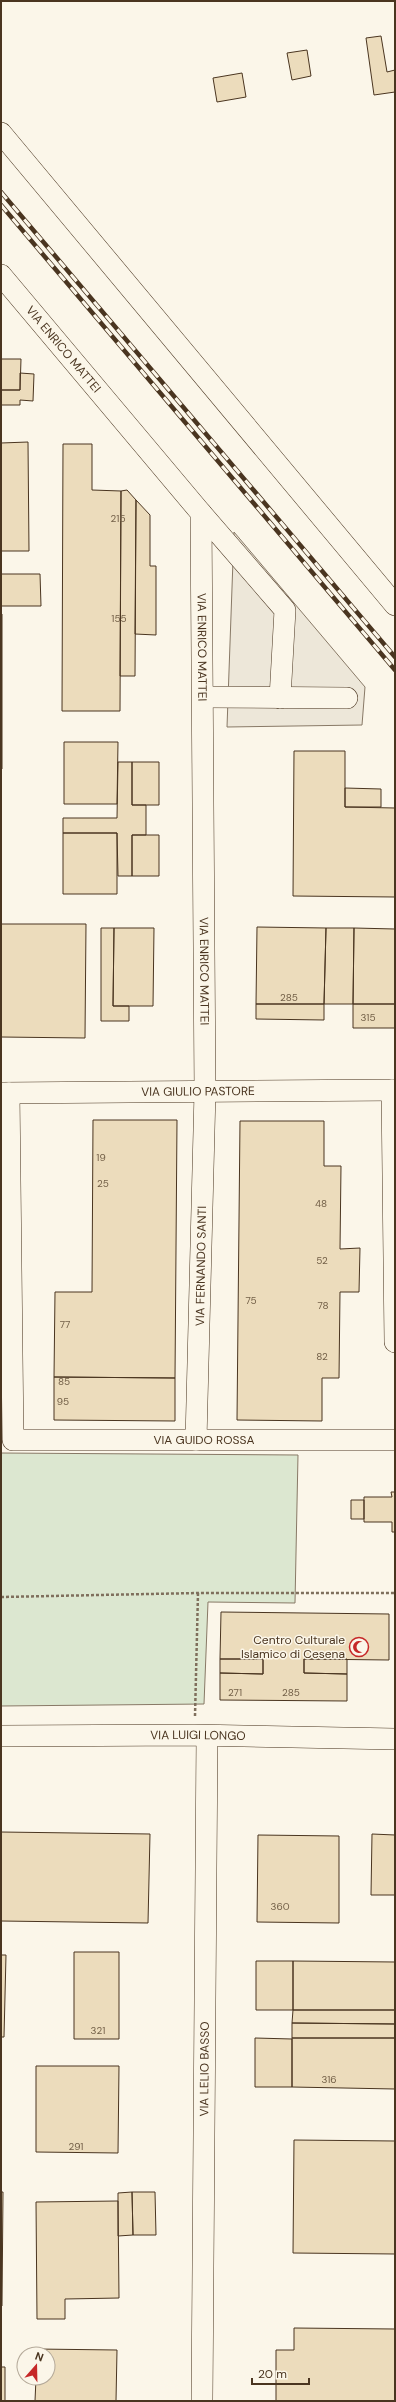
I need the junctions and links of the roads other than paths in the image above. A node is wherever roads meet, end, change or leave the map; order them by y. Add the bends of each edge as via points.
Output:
1 (1, 133) edge
2 (1, 275) edge
3 (201, 513) junction
4 (395, 605) edge
5 (202, 697) junction
6 (280, 698) junction
7 (347, 698) dead end
8 (393, 1090) edge
9 (205, 1092) junction
10 (5, 1093) edge
11 (395, 1342) edge
12 (196, 1440) junction
13 (395, 1440) edge
14 (1, 1736) edge
15 (200, 1736) junction
16 (395, 1739) edge
17 (202, 2401) edge

1 - 4 street
2 - 3 street, VIA ENRICO MATTEI
3 - 5 street, VIA ENRICO MATTEI
3 - 6 street via 285,610
5 - 6 street
5 - 9 street, VIA ENRICO MATTEI
6 - 7 street
8 - 9 street, VIA GIULIO PASTORE
8 - 11 street
9 - 10 street, VIA GIULIO PASTORE
9 - 12 street, VIA FERNANDO SANTI
10 - 12 street, VIA GUIDO ROSSA via 13,1440
12 - 13 street, VIA GUIDO ROSSA
14 - 15 street, VIA LUIGI LONGO
15 - 16 street, VIA LUIGI LONGO
15 - 17 street, VIA LELIO BASSO

